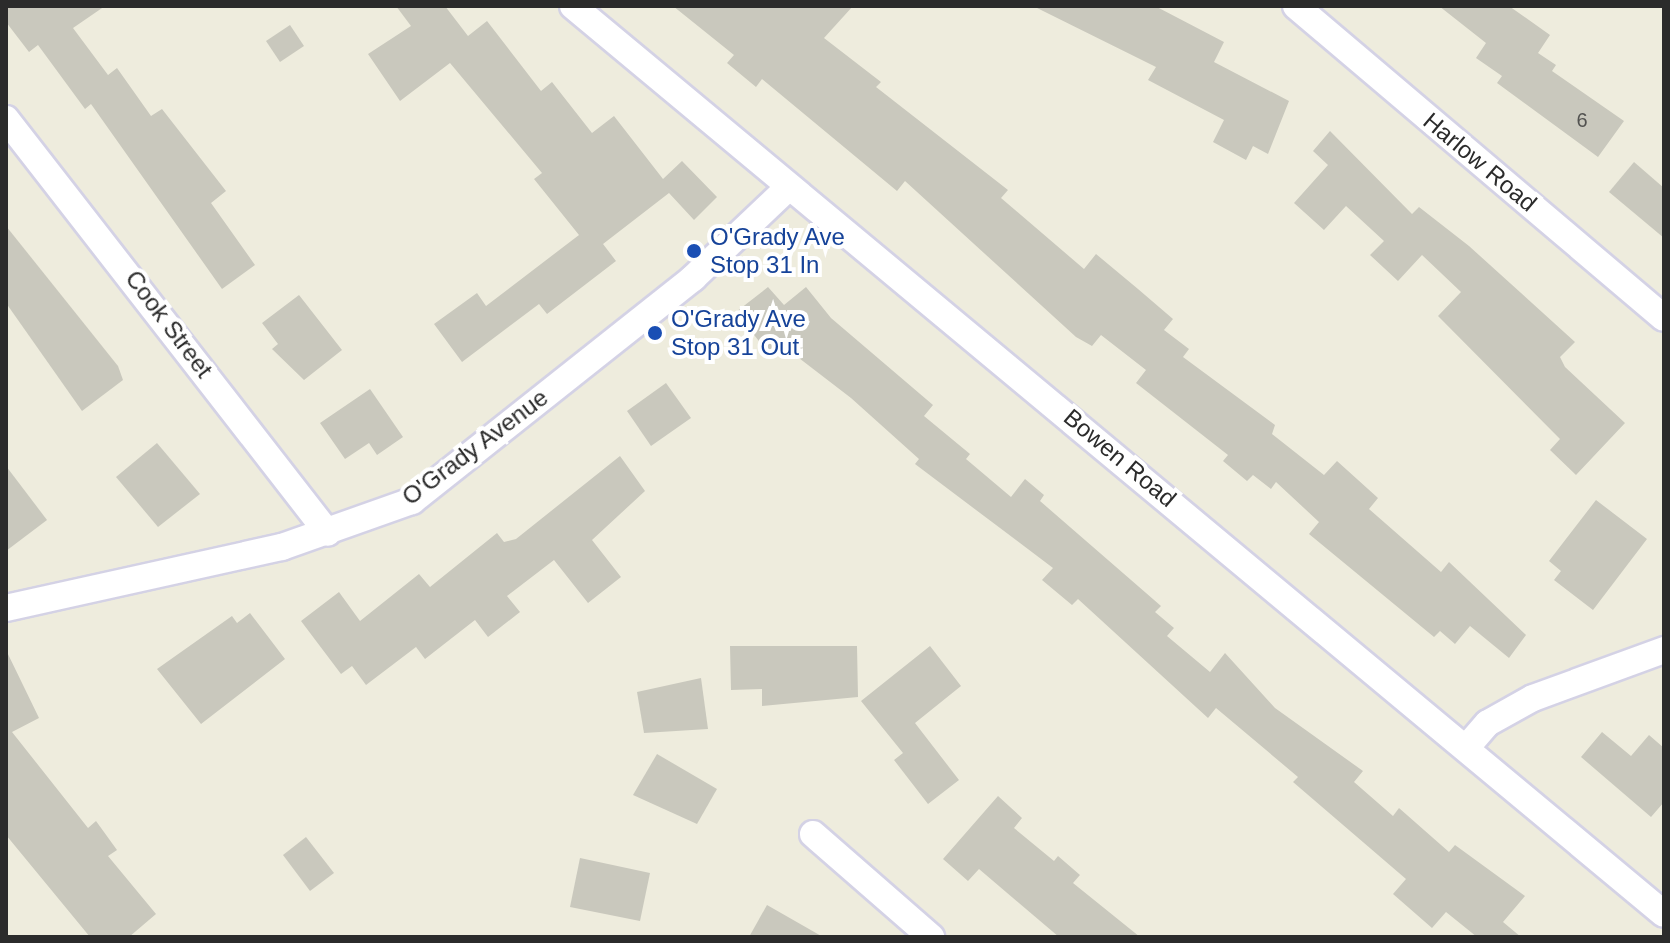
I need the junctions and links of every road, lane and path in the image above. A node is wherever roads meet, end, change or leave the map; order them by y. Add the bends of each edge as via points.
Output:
1 (573, 6) edge
2 (1296, 6) edge
3 (6, 119) edge
4 (788, 188) junction
5 (1664, 318) edge
6 (328, 533) junction
7 (6, 608) edge
8 (1664, 650) edge
9 (1466, 748) junction
10 (813, 834) dead end
11 (1664, 914) edge
12 (931, 937) edge

1 - 4 street, Bowen Road
2 - 5 street, Harlow Road
3 - 6 street, Cook Street
4 - 6 street, O'Grady Avenue via 702,271 412,501
4 - 9 street, Bowen Road via 913,284
6 - 7 street, O'Grady Avenue
8 - 9 street via 1533,698 1488,723
9 - 11 street, Bowen Road
10 - 12 street

